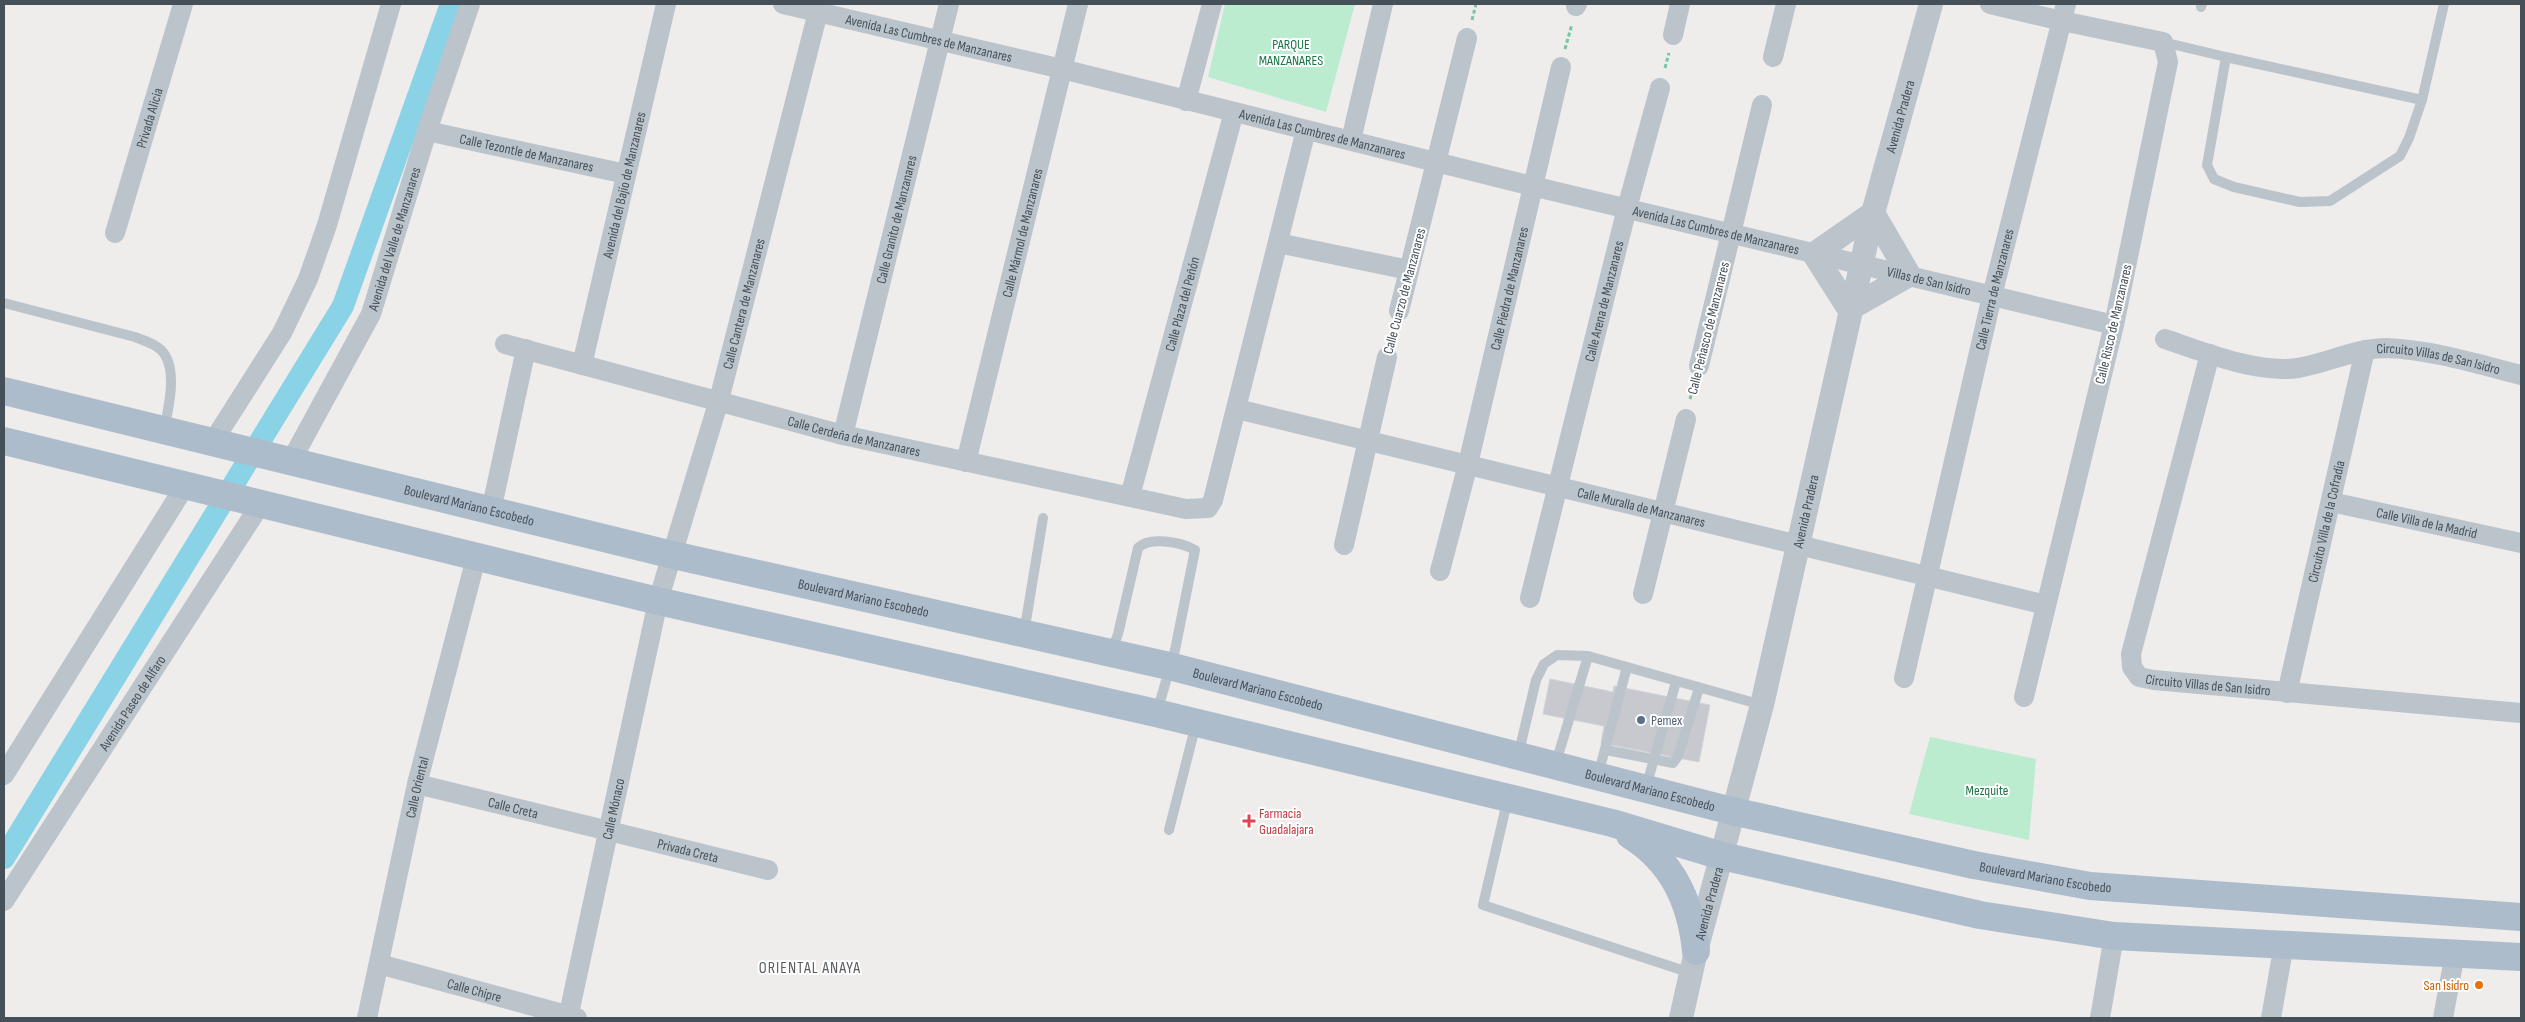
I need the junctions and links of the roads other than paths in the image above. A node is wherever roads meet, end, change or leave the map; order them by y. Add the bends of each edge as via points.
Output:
1 (183, 4) edge
2 (391, 4) edge
3 (470, 4) edge
4 (666, 4) edge
5 (783, 4) edge
6 (949, 4) edge
7 (1078, 4) edge
8 (1212, 4) edge
9 (1383, 4) edge
10 (1680, 4) edge
11 (1786, 4) edge
12 (1931, 4) edge
13 (1990, 4) edge
14 (2444, 4) edge
15 (819, 8) edge
16 (2064, 13) edge
17 (1673, 35) road end
18 (1467, 38) dead end
19 (940, 41) junction
20 (2170, 43) junction
21 (1772, 57) dead end
22 (2226, 57) junction
23 (1561, 67) road end
24 (1062, 69) junction
25 (1660, 88) road end
26 (2422, 100) junction
27 (1186, 101) junction
28 (1762, 104) dead end
29 (1234, 112) junction
30 (1306, 130) junction
31 (428, 131) junction
32 (1351, 140) junction
33 (1437, 161) junction
34 (626, 174) junction
35 (1532, 186) junction
36 (1627, 208) junction
37 (1873, 213) junction
38 (116, 233) dead end
39 (1731, 234) junction
40 (1278, 244) junction
41 (1814, 254) junction
42 (1861, 264) junction
43 (1409, 270) junction
44 (1909, 275) junction
45 (1992, 296) junction
46 (4, 303) edge
47 (1850, 309) junction
48 (1399, 311) dead end
49 (2114, 325) junction
50 (2165, 339) dead end
51 (505, 344) dead end
52 (526, 349) junction
53 (2364, 350) junction
54 (2210, 354) junction
55 (1387, 357) dead end
56 (582, 365) junction
57 (1699, 366) road end
58 (2521, 375) edge
59 (4, 391) edge
60 (719, 400) junction
61 (1237, 408) junction
62 (1686, 419) road end
63 (164, 431) junction
64 (844, 434) junction
65 (1367, 439) junction
66 (4, 441) edge
67 (220, 445) junction
68 (282, 458) junction
69 (966, 462) junction
70 (1468, 464) junction
71 (1559, 486) junction
72 (192, 488) junction
73 (1130, 496) junction
74 (2331, 502) junction
75 (255, 503) junction
76 (491, 511) junction
77 (1663, 512) junction
78 (1043, 518) dead end
79 (2521, 543) edge
80 (1344, 545) dead end
81 (1797, 546) junction
82 (673, 555) junction
83 (476, 558) junction
84 (1440, 571) dead end
85 (1927, 576) junction
86 (1643, 594) dead end
87 (1530, 598) dead end
88 (658, 601) junction
89 (2046, 605) junction
90 (1024, 634) junction
91 (1111, 653) junction
92 (1588, 656) junction
93 (1169, 666) junction
94 (1627, 667) junction
95 (1904, 678) dead end
96 (1676, 682) junction
97 (1699, 688) junction
98 (2287, 693) junction
99 (2024, 697) dead end
100 (1762, 705) junction
101 (1156, 713) junction
102 (2521, 713) edge
103 (1196, 723) junction
104 (1606, 750) junction
105 (1518, 757) junction
106 (1654, 760) junction
107 (1555, 766) junction
108 (4, 775) edge
109 (1597, 776) junction
110 (417, 784) junction
111 (1645, 788) junction
112 (1508, 798) junction
113 (1732, 811) junction
114 (1612, 823) junction
115 (608, 829) junction
116 (1169, 830) dead end
117 (1722, 856) junction
118 (768, 870) dead end
119 (4, 901) edge
120 (2521, 916) edge
121 (2114, 936) junction
122 (2284, 944) junction
123 (2455, 953) junction
124 (2521, 957) edge
125 (1693, 962) junction
126 (379, 964) junction
127 (367, 1018) edge
128 (571, 1018) edge
129 (1681, 1018) edge
130 (2100, 1018) edge
131 (2272, 1018) edge
132 (2443, 1018) edge

1 - 38 street, Privada Alicia
2 - 67 street via 327,225 308,279
3 - 31 street, Avenida del Valle de Manzanares
4 - 34 street, Avenida del Bajío de Manzanares
5 - 15 street, Avenida Las Cumbres de Manzanares
6 - 19 street, Calle Granito de Manzanares
7 - 24 street, Calle Mármol de Manzanares
8 - 27 street
9 - 32 street
10 - 17 street
11 - 21 street
12 - 37 street, Avenida Pradera
13 - 16 street
14 - 26 lane
15 - 19 street, Avenida Las Cumbres de Manzanares
15 - 60 street, Calle Cantera de Manzanares
16 - 20 street
16 - 45 street, Calle Tierra de Manzanares
18 - 33 street, Calle Cuarzo de Manzanares
19 - 24 street, Avenida Las Cumbres de Manzanares
19 - 64 street, Calle Granito de Manzanares
20 - 22 lane
20 - 49 street, Calle Risco de Manzanares
22 - 26 lane
22 - 26 lane via 2207,165 2214,180 2300,202 2330,201 2400,156
23 - 35 street, Calle Piedra de Manzanares
24 - 27 street, Avenida Las Cumbres de Manzanares
24 - 69 street, Calle Mármol de Manzanares
25 - 36 street, Calle Arena de Manzanares
27 - 29 street, Avenida Las Cumbres de Manzanares
28 - 39 street, Calle Peñasco de Manzanares
29 - 30 street, Avenida Las Cumbres de Manzanares
29 - 73 street, Calle Plaza del Peñón
30 - 32 street, Avenida Las Cumbres de Manzanares
30 - 40 street
31 - 34 street, Calle Tezontle de Manzanares
31 - 68 street, Avenida del Valle de Manzanares via 371,314
32 - 33 street, Avenida Las Cumbres de Manzanares
33 - 35 street, Avenida Las Cumbres de Manzanares
33 - 43 street, Calle Cuarzo de Manzanares
34 - 56 street, Avenida del Bajío de Manzanares
35 - 36 street, Avenida Las Cumbres de Manzanares
35 - 70 street, Calle Piedra de Manzanares
36 - 39 street, Avenida Las Cumbres de Manzanares
36 - 71 street, Calle Arena de Manzanares
37 - 41 street
37 - 42 street, Avenida Pradera
37 - 44 street
39 - 41 street, Avenida Las Cumbres de Manzanares
39 - 57 street, Calle Peñasco de Manzanares
40 - 43 street
40 - 61 street
41 - 42 street, Avenida Las Cumbres de Manzanares
41 - 47 street
42 - 44 street, Villas de San Isidro
42 - 47 street, Avenida Pradera
43 - 48 street, Calle Cuarzo de Manzanares
44 - 45 street, Villas de San Isidro
44 - 47 street
45 - 49 street, Villas de San Isidro
45 - 85 street, Calle Tierra de Manzanares
46 - 63 lane via 153,344 165,355 170,373 171,390
47 - 81 street, Avenida Pradera
49 - 89 street, Calle Risco de Manzanares
50 - 54 street, Circuito Villas de San Isidro
51 - 52 street, Calle Cerdeña de Manzanares
52 - 56 street, Calle Cerdeña de Manzanares
52 - 76 street
53 - 54 street, Circuito Villas de San Isidro via 2296,368 2274,368
53 - 58 street, Circuito Villas de San Isidro via 2399,349 2432,353
53 - 74 street, Circuito Villa de la Cofradia
54 - 98 street, Circuito Villas de San Isidro via 2131,654 2132,667 2139,677 2154,680
55 - 65 street, Calle Cuarzo de Manzanares
56 - 60 street, Calle Cerdeña de Manzanares
59 - 63 main road, Boulevard Mariano Escobedo
60 - 64 street, Calle Cerdeña de Manzanares
60 - 82 street, Calle Cantera de Manzanares
61 - 65 street, Calle Muralla de Manzanares
61 - 73 street, Calle Cerdeña de Manzanares via 1213,500 1208,508 1186,509
62 - 77 street
63 - 67 main road, Boulevard Mariano Escobedo
64 - 69 street, Calle Cerdeña de Manzanares
65 - 70 street, Calle Muralla de Manzanares
65 - 80 street, Calle Cuarzo de Manzanares
66 - 72 main road
67 - 68 main road, Boulevard Mariano Escobedo
68 - 76 main road, Boulevard Mariano Escobedo
69 - 73 street, Calle Cerdeña de Manzanares
70 - 71 street, Calle Muralla de Manzanares
70 - 84 street, Calle Piedra de Manzanares
71 - 77 street, Calle Muralla de Manzanares
71 - 87 street, Calle Arena de Manzanares
72 - 75 main road
72 - 108 street
74 - 79 street, Calle Villa de la Madrid
74 - 98 street, Circuito Villa de la Cofradia
75 - 83 main road
75 - 119 street, Avenida Paseo de Alfaro
76 - 82 main road, Boulevard Mariano Escobedo
77 - 81 street, Calle Muralla de Manzanares
77 - 86 street
78 - 90 lane
81 - 85 street, Calle Muralla de Manzanares
81 - 100 street, Avenida Pradera
82 - 88 street, Calle Cantera de Manzanares
82 - 90 main road, Boulevard Mariano Escobedo
83 - 88 main road
83 - 110 street, Calle Oriental
85 - 89 street, Calle Muralla de Manzanares
85 - 95 street, Calle Tierra de Manzanares
88 - 101 main road
88 - 115 street, Calle Mónaco
89 - 99 street, Calle Risco de Manzanares
90 - 91 main road, Boulevard Mariano Escobedo
91 - 93 main road, Boulevard Mariano Escobedo
91 - 93 lane via 1138,548 1150,540 1189,547 1195,550 1194,560
92 - 94 lane
92 - 105 lane via 1557,656 1544,664 1536,680
92 - 107 lane
93 - 101 lane
93 - 105 main road, Boulevard Mariano Escobedo
94 - 96 lane
94 - 104 lane
96 - 97 lane
96 - 106 lane
97 - 100 lane
97 - 106 lane via 1674,763
98 - 102 street, Circuito Villas de San Isidro
100 - 113 street, Avenida Pradera
101 - 103 main road
103 - 112 main road
103 - 116 lane
104 - 106 lane
104 - 109 lane
105 - 107 main road, Boulevard Mariano Escobedo
106 - 111 lane
107 - 109 main road, Boulevard Mariano Escobedo
109 - 111 main road, Boulevard Mariano Escobedo
110 - 115 street, Calle Creta
110 - 126 street, Calle Oriental
111 - 113 main road, Boulevard Mariano Escobedo
112 - 114 main road
112 - 125 lane via 1483,905
113 - 117 street, Avenida Pradera
113 - 120 main road, Boulevard Mariano Escobedo via 1993,869 2090,886
114 - 117 main road
114 - 125 main road via 1645,844 1664,862 1689,913
115 - 118 street, Privada Creta
115 - 128 street, Calle Mónaco
117 - 121 main road via 1980,915
117 - 125 street, Avenida Pradera
121 - 122 main road
121 - 130 street
122 - 123 main road
122 - 131 street
123 - 124 main road
123 - 132 street
125 - 129 street, Avenida Pradera
126 - 127 street, Calle Oriental
126 - 128 street, Calle Chipre

